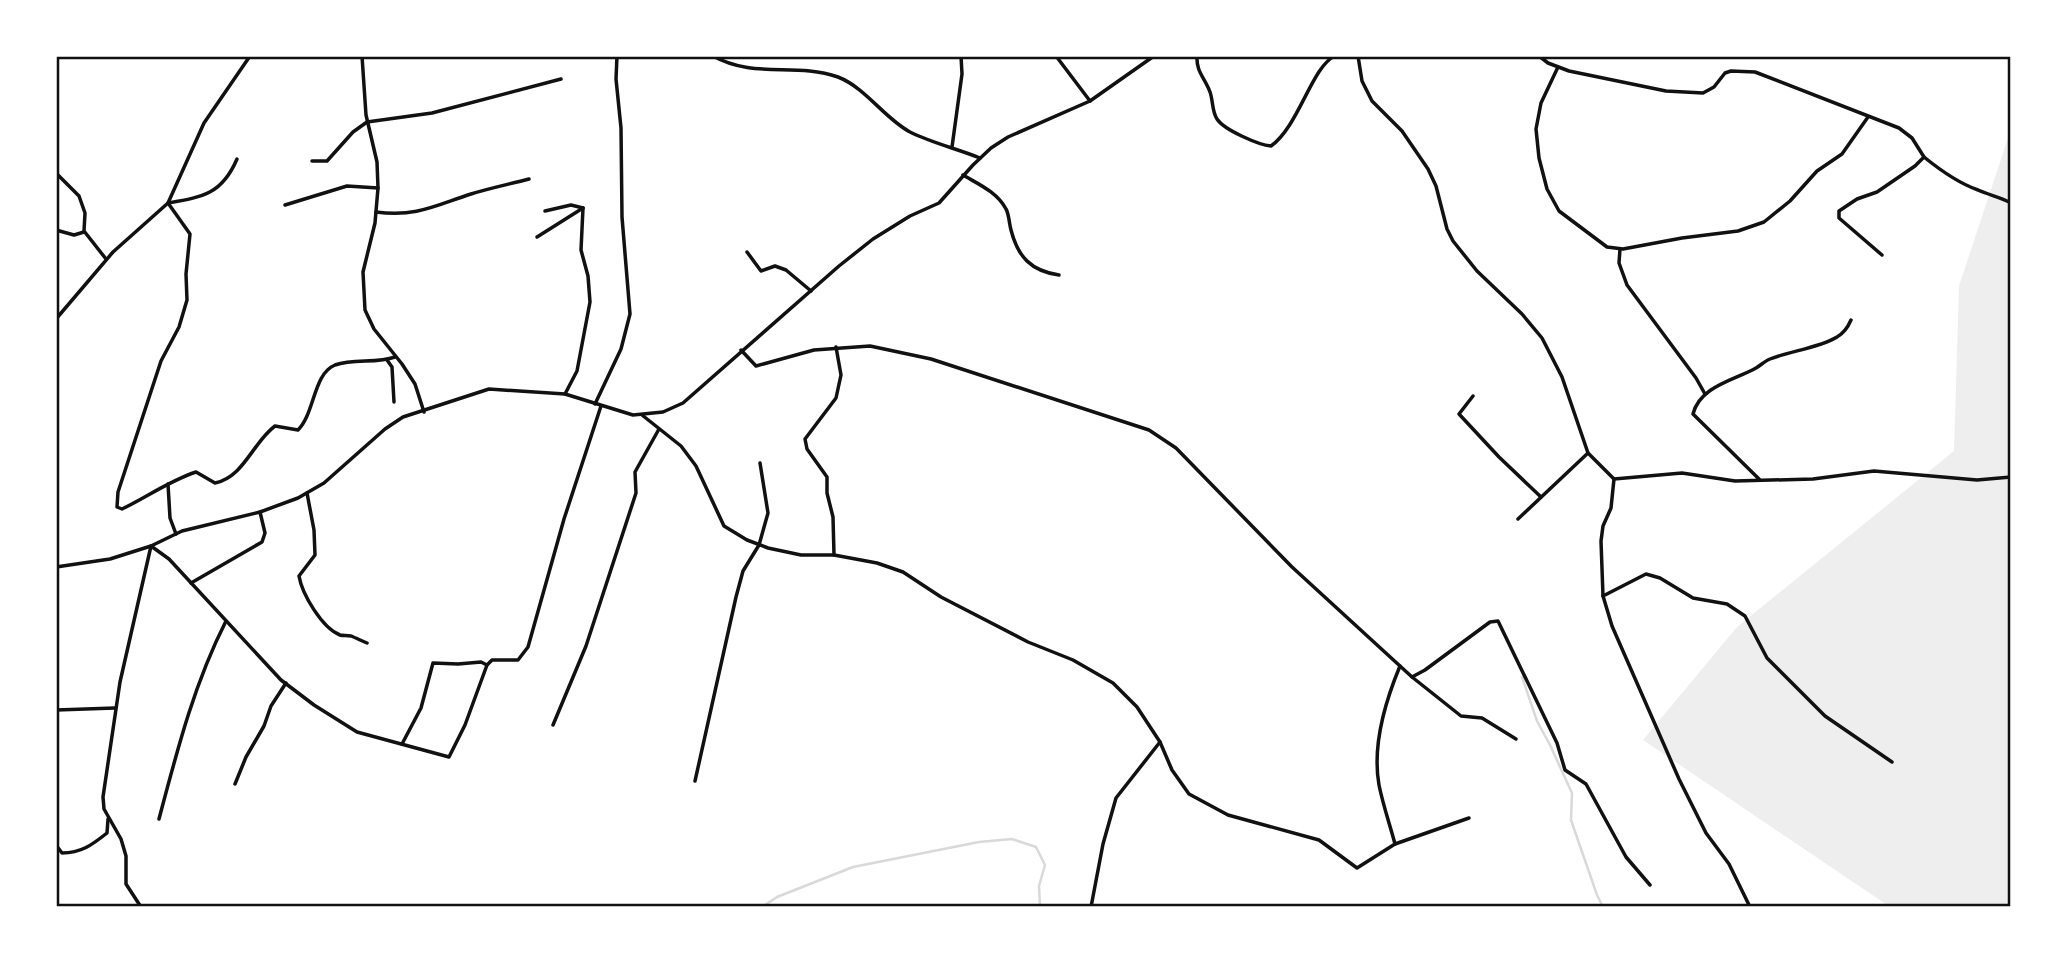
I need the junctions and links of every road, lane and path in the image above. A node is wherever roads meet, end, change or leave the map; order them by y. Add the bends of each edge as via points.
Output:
1 (250, 56) edge
2 (362, 56) edge
3 (617, 56) edge
4 (713, 56) edge
5 (961, 56) edge
6 (1056, 56) edge
7 (1154, 56) edge
8 (1197, 56) edge
9 (1335, 56) edge
10 (1358, 56) edge
11 (1539, 56) edge
12 (1558, 66) junction
13 (561, 79) dead end
14 (1090, 101) junction
15 (1868, 117) junction
16 (368, 122) junction
17 (952, 147) junction
18 (1924, 157) junction
19 (981, 158) junction
20 (237, 159) dead end
21 (312, 161) dead end
22 (56, 173) edge
23 (963, 175) junction
24 (529, 179) dead end
25 (378, 188) junction
26 (168, 203) junction
27 (2011, 203) edge
28 (285, 205) dead end
29 (583, 208) junction
30 (545, 211) dead end
31 (376, 212) junction
32 (56, 230) edge
33 (84, 232) junction
34 (537, 237) dead end
35 (1620, 249) junction
36 (747, 252) dead end
37 (1882, 254) dead end
38 (106, 259) junction
39 (1059, 275) dead end
40 (811, 291) junction
41 (56, 319) edge
42 (1851, 320) dead end
43 (836, 347) junction
44 (741, 350) junction
45 (396, 357) junction
46 (387, 360) junction
47 (565, 394) junction
48 (1705, 394) junction
49 (1473, 396) dead end
50 (394, 402) dead end
51 (595, 404) junction
52 (601, 406) junction
53 (424, 412) junction
54 (642, 415) junction
55 (660, 429) junction
56 (1588, 453) junction
57 (760, 464) dead end
58 (2011, 477) edge
59 (1614, 479) junction
60 (1760, 480) junction
61 (168, 484) junction
62 (307, 493) junction
63 (1541, 497) junction
64 (260, 512) junction
65 (1518, 519) dead end
66 (176, 534) junction
67 (760, 545) junction
68 (151, 546) junction
69 (834, 555) junction
70 (56, 567) edge
71 (191, 583) junction
72 (1604, 596) junction
73 (226, 621) junction
74 (367, 643) dead end
75 (487, 665) junction
76 (1400, 666) junction
77 (1412, 677) junction
78 (286, 683) junction
79 (116, 708) junction
80 (56, 709) edge
81 (553, 724) dead end
82 (1516, 739) dead end
83 (1160, 742) junction
84 (402, 744) junction
85 (1892, 762) dead end
86 (695, 781) dead end
87 (235, 784) dead end
88 (109, 817) junction
89 (1469, 818) dead end
90 (159, 819) dead end
91 (1395, 844) junction
92 (56, 845) edge
93 (1650, 885) dead end
94 (141, 907) edge
95 (1091, 907) edge
96 (1750, 907) edge

1 - 26 street via 204,124
2 - 16 street
3 - 51 street via 630,314 621,349
4 - 17 street via 739,68 841,78 910,132
5 - 17 street
6 - 14 street
7 - 14 street
8 - 9 street via 1197,71 1209,91 1217,120 1272,146 1283,136 1318,73
10 - 56 street via 1362,81 1372,101 1402,131 1428,169 1447,229 1460,252 1542,338 1562,377
11 - 12 street
12 - 15 street via 1666,92 1703,93 1731,71 1755,72
12 - 35 street via 1541,103 1536,129 1546,189 1559,211 1607,247
13 - 16 street via 432,113
14 - 19 street via 1008,137
15 - 18 street via 1899,128
15 - 35 street via 1842,154 1817,171 1764,222 1738,232
16 - 21 street via 327,161
16 - 25 street
17 - 19 street
18 - 27 street via 1975,190
18 - 37 street via 1877,192 1839,211 1847,228
19 - 23 street
20 - 26 street via 218,188
22 - 33 street via 79,196 85,213
23 - 39 street via 989,190 1006,209 1025,261
23 - 40 street via 939,202 873,239
24 - 31 street via 428,210 398,215
25 - 28 street via 347,186
25 - 31 street
26 - 38 street
26 - 61 street via 190,234 187,300 161,362 117,507 122,509
29 - 30 street via 571,205
29 - 34 street
29 - 47 street via 581,250 590,302 577,371
31 - 45 street via 363,272 365,310
32 - 33 street via 74,236
33 - 38 street
35 - 48 street via 1619,263 1627,285
36 - 40 street via 761,271 775,265
38 - 41 street
40 - 44 street
42 - 48 street via 1837,337 1767,360
43 - 44 street via 756,366
43 - 69 street via 841,375 836,398 805,439 827,477
43 - 76 street via 870,346 931,359 1163,437
44 - 54 street via 683,402
45 - 46 street
45 - 53 street via 415,384
46 - 50 street via 392,367
46 - 61 street via 327,369 305,423 298,430 275,426 223,481 215,483 196,472
47 - 51 street
47 - 53 street via 489,389
48 - 60 street via 1693,414
49 - 63 street via 1459,414
51 - 52 street
52 - 54 street
52 - 75 street via 528,647 518,660 492,660
53 - 62 street via 403,417 385,429
54 - 55 street
55 - 67 street via 696,466 724,526
55 - 81 street via 635,472 636,493 586,646
56 - 59 street
56 - 63 street
57 - 67 street via 768,513
58 - 60 street via 1977,480 1874,471
59 - 60 street via 1682,473
59 - 72 street via 1601,541
61 - 66 street
62 - 64 street
62 - 74 street via 315,555 299,576 300,584 325,623 340,635
63 - 65 street
64 - 66 street
64 - 71 street via 265,533 262,541
66 - 68 street
67 - 69 street via 801,555
67 - 86 street via 743,571
68 - 70 street
68 - 71 street
68 - 79 street
69 - 83 street via 903,572 951,602 1114,683
71 - 73 street
72 - 85 street via 1646,575 1693,598 1727,604 1745,616 1767,659 1825,716
72 - 96 street via 1612,626 1679,779
73 - 78 street
73 - 90 street via 180,735
75 - 84 street via 433,663 421,708
75 - 84 street via 449,757
76 - 77 street
76 - 91 street via 1377,753 1379,783
77 - 82 street via 1461,716 1482,718
77 - 93 street via 1490,622 1498,621 1557,743 1565,770 1586,784 1626,857
78 - 84 street via 357,732
78 - 87 street
79 - 80 street
79 - 88 street via 104,777 104,809
83 - 91 street via 1189,794 1228,815 1319,841 1357,868
83 - 95 street via 1116,798
88 - 92 street via 107,833 90,847 62,853
88 - 94 street via 126,856 126,884
89 - 91 street

